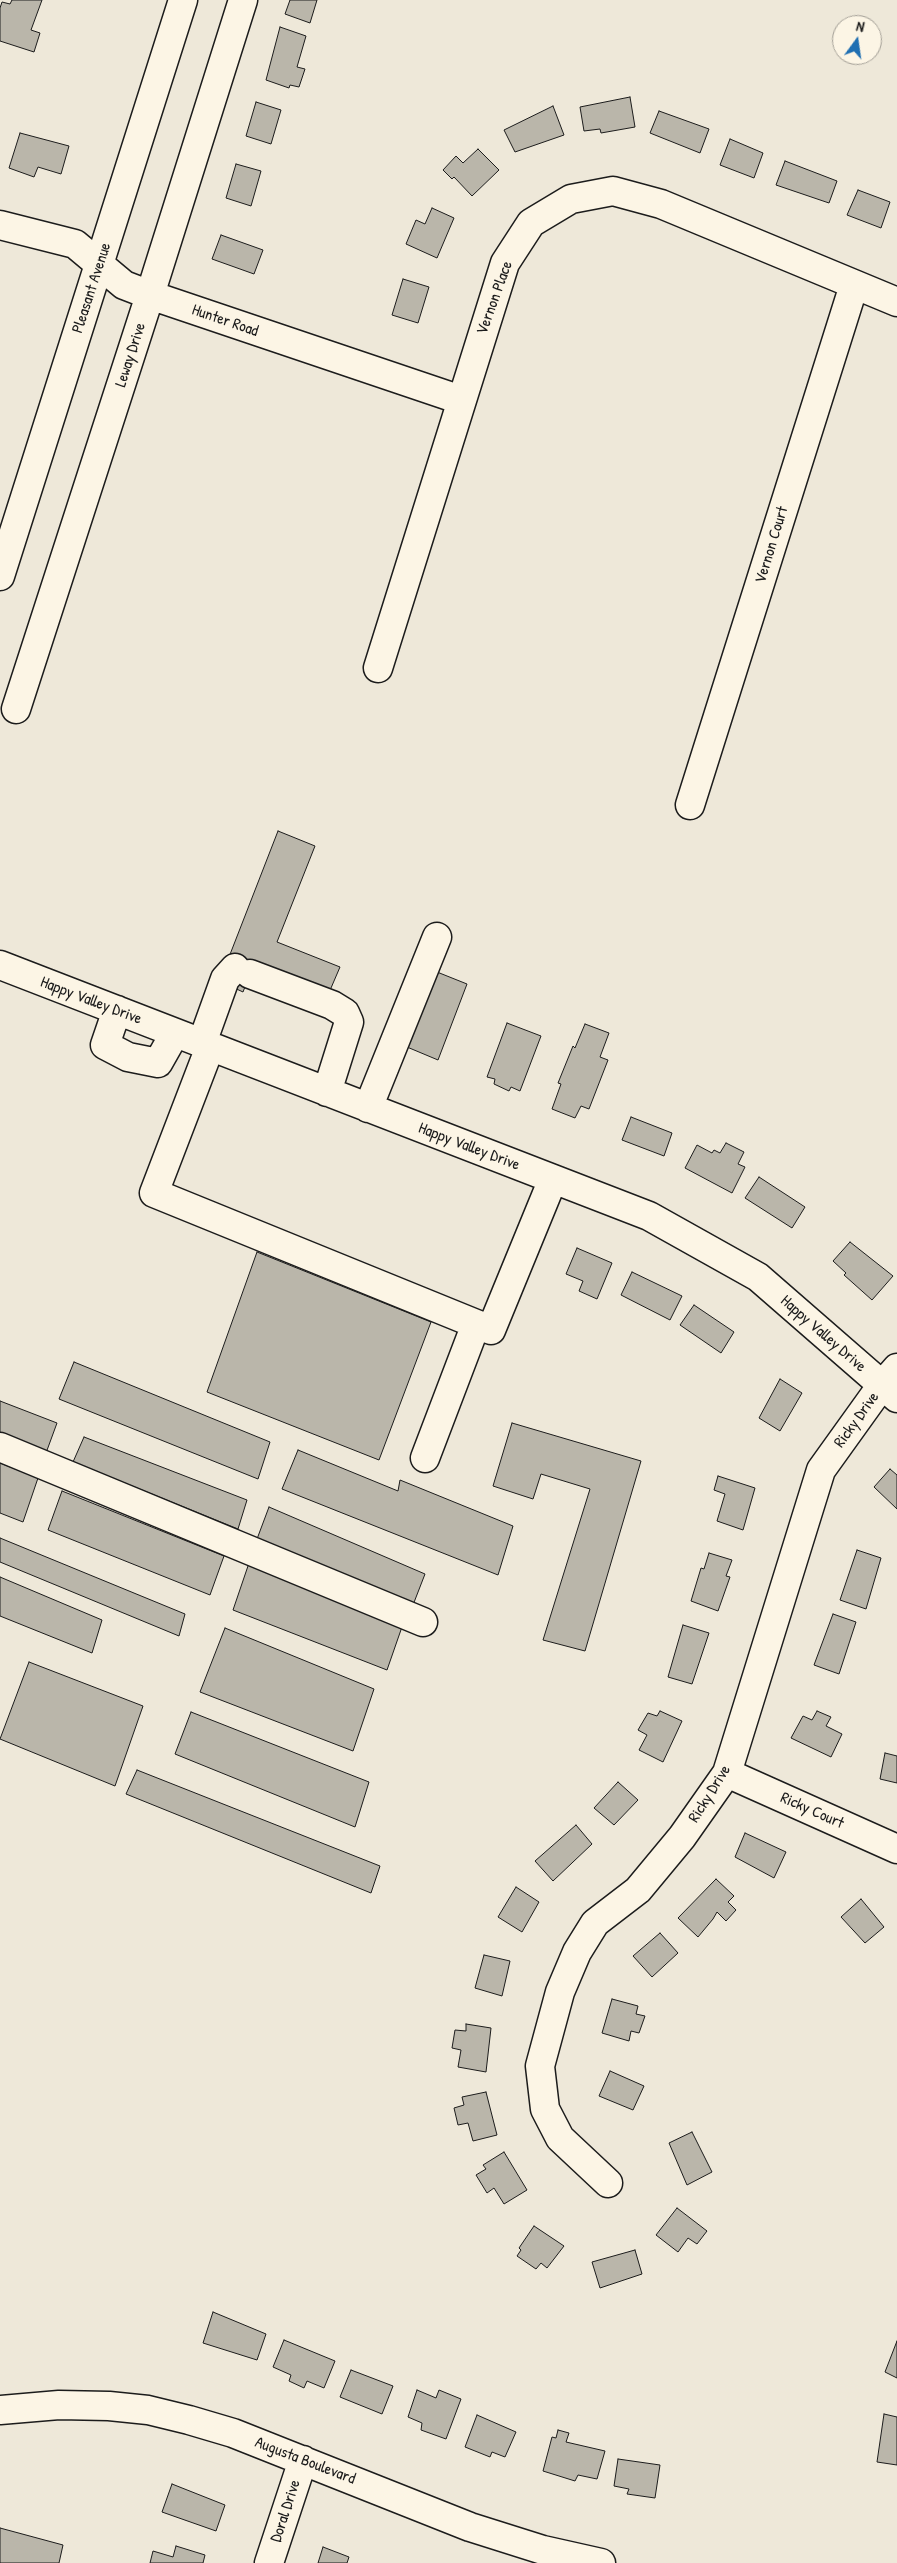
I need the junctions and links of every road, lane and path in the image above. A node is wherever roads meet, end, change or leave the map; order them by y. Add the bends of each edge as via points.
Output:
1 (183, 0) edge
2 (243, 0) edge
3 (0, 225) edge
4 (100, 263) junction
5 (854, 285) junction
6 (150, 295) junction
7 (897, 302) edge
8 (461, 400) junction
9 (0, 576) edge
10 (378, 668) dead end
11 (16, 709) dead end
12 (690, 806) dead end
13 (437, 937) dead end
14 (0, 966) edge
15 (117, 1010) junction
16 (175, 1033) junction
17 (206, 1045) junction
18 (327, 1092) junction
19 (368, 1108) junction
20 (553, 1179) junction
21 (476, 1324) junction
22 (892, 1384) edge
23 (0, 1447) edge
24 (425, 1458) dead end
25 (423, 1622) dead end
26 (727, 1773) junction
27 (897, 1849) edge
28 (608, 2183) dead end
29 (0, 2410) edge
30 (303, 2460) junction
31 (269, 2563) edge
32 (601, 2563) edge

1 - 4 street, Pleasant Avenue
2 - 6 street, Leway Drive
3 - 4 street, Hunter Road via 75,244
4 - 6 street, Hunter Road via 124,285
4 - 9 street, Pleasant Avenue
5 - 7 street, Vernon Place
5 - 8 street, Vernon Place via 661,204 613,191 571,199 531,223 505,263
5 - 12 street, Vernon Court
6 - 8 street, Hunter Road
6 - 11 street, Leway Drive
8 - 10 street, Vernon Place
13 - 19 street
14 - 15 street, Happy Valley Drive
15 - 16 street, Happy Valley Drive
15 - 16 street via 105,1045 128,1057 158,1063
16 - 17 street, Happy Valley Drive
17 - 18 street, Happy Valley Drive
17 - 18 street via 225,979 243,971 332,1004 344,1013 349,1022
17 - 21 street via 154,1193
18 - 19 street, Happy Valley Drive
19 - 20 street, Happy Valley Drive
20 - 21 street via 491,1330
20 - 22 street, Happy Valley Drive via 649,1216 758,1278
21 - 24 street
22 - 26 street, Ricky Drive via 821,1470
23 - 25 street
26 - 27 street, Ricky Court
26 - 28 street, Ricky Drive via 682,1837 638,1890 595,1923 577,1952 560,1992 540,2066 545,2109 560,2138
29 - 30 street, Augusta Boulevard via 60,2405 148,2410 233,2433
30 - 31 street, Doral Drive
30 - 32 street, Augusta Boulevard via 470,2527 543,2550

